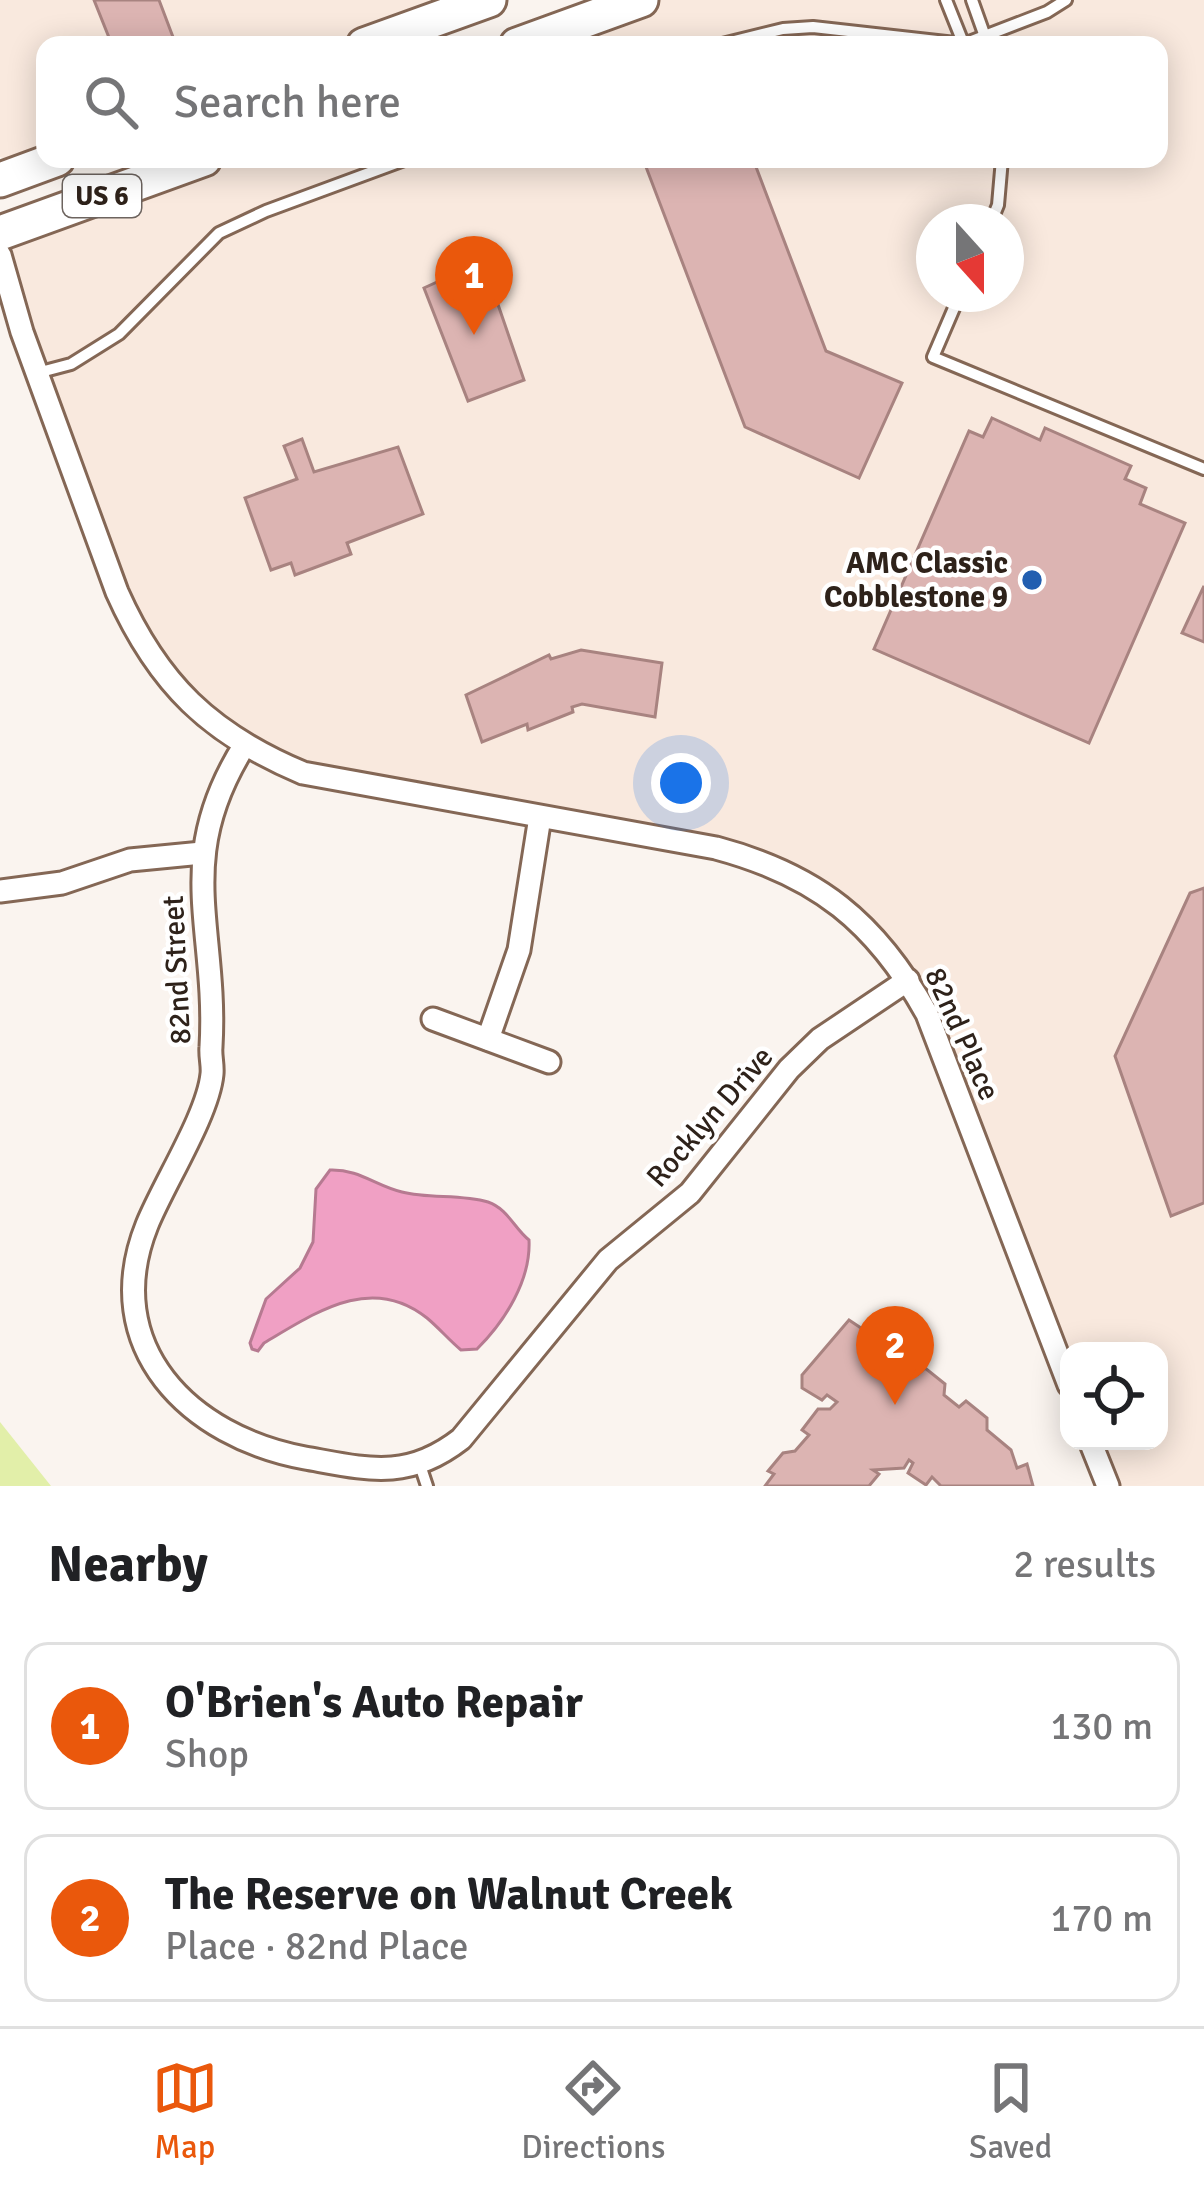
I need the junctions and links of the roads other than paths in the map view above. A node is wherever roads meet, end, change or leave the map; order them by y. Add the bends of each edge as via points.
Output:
1 (489, 0) edge
2 (640, 0) edge
3 (946, 0) edge
4 (972, 0) edge
5 (1066, 0) edge
6 (389, 36) edge
7 (542, 36) edge
8 (751, 36) edge
9 (888, 36) edge
10 (960, 36) edge
11 (986, 36) edge
12 (996, 36) edge
13 (36, 167) edge
14 (179, 168) edge
15 (383, 168) edge
16 (1001, 168) edge
17 (0, 180) edge
18 (998, 204) edge
19 (0, 233) edge
20 (0, 254) edge
21 (952, 312) edge
22 (37, 374) junction
23 (1204, 469) edge
24 (244, 746) junction
25 (540, 818) junction
26 (202, 853) junction
27 (0, 891) edge
28 (908, 980) junction
29 (433, 1019) dead end
30 (488, 1040) junction
31 (549, 1062) dead end
32 (570, 1307) joint
33 (1060, 1360) edge
34 (1094, 1450) edge
35 (423, 1475) edge
36 (1108, 1486) edge

1 - 6 main road
2 - 7 main road
3 - 10 lane
4 - 11 lane
5 - 12 lane
8 - 9 lane via 813,27
13 - 17 main road, US 6
14 - 19 main road, US 6
15 - 22 lane via 219,233 119,334
16 - 18 lane
20 - 22 street
21 - 23 lane via 933,356
22 - 24 street via 134,632 190,704
24 - 25 street, 82nd Place via 344,783
24 - 26 street, 82nd Street via 211,809
25 - 28 street, 82nd Place via 716,848 784,872 860,922
25 - 30 street via 519,950
26 - 27 street via 130,860 62,883
26 - 35 street, 82nd Street via 212,1078 137,1252 133,1284 145,1348 189,1408 219,1429 253,1444
28 - 32 street, Rocklyn Drive via 820,1039 690,1192 608,1260
28 - 33 street, 82nd Place
29 - 30 street
30 - 31 street
32 - 35 street, 82nd Street
34 - 36 street

